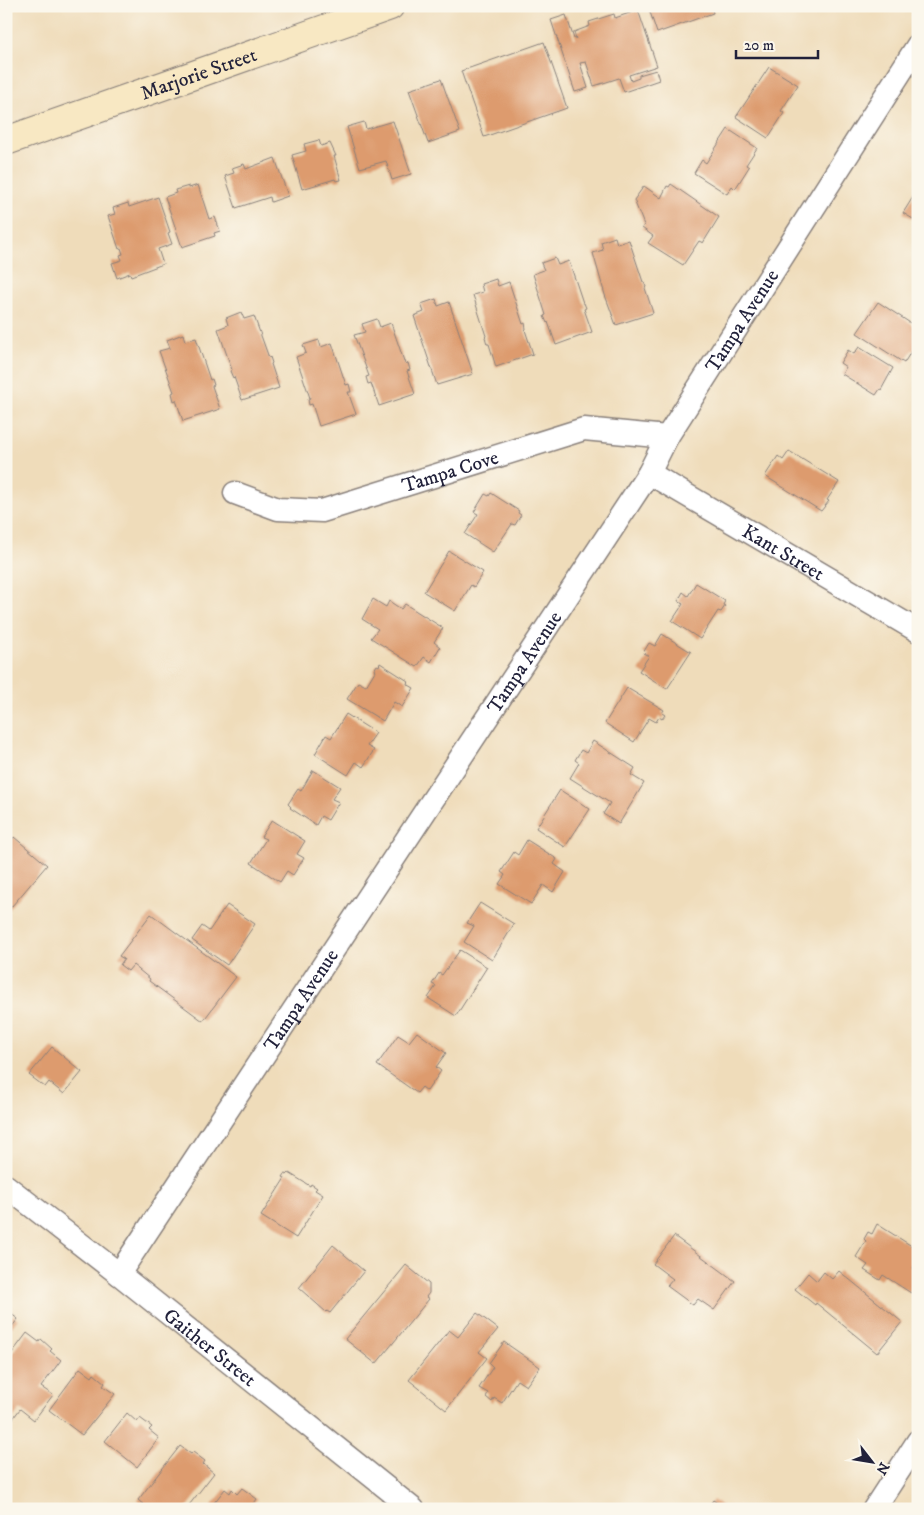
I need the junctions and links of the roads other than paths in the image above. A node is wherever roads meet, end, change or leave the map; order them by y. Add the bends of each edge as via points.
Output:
1 (390, 6) edge
2 (918, 45) edge
3 (6, 141) edge
4 (667, 437) junction
5 (649, 473) junction
6 (234, 493) dead end
7 (918, 631) edge
8 (6, 1186) edge
9 (119, 1274) junction
10 (918, 1441) edge
11 (414, 1509) edge
12 (874, 1509) edge

1 - 3 street, Marjorie Street
2 - 4 street, Tampa Avenue
4 - 5 street, Tampa Avenue
4 - 6 street, Tampa Cove via 584,429 322,511 278,509
5 - 7 street, Kant Street
5 - 9 street, Tampa Avenue
8 - 9 street, Gaither Street
9 - 11 street, Gaither Street
10 - 12 street

